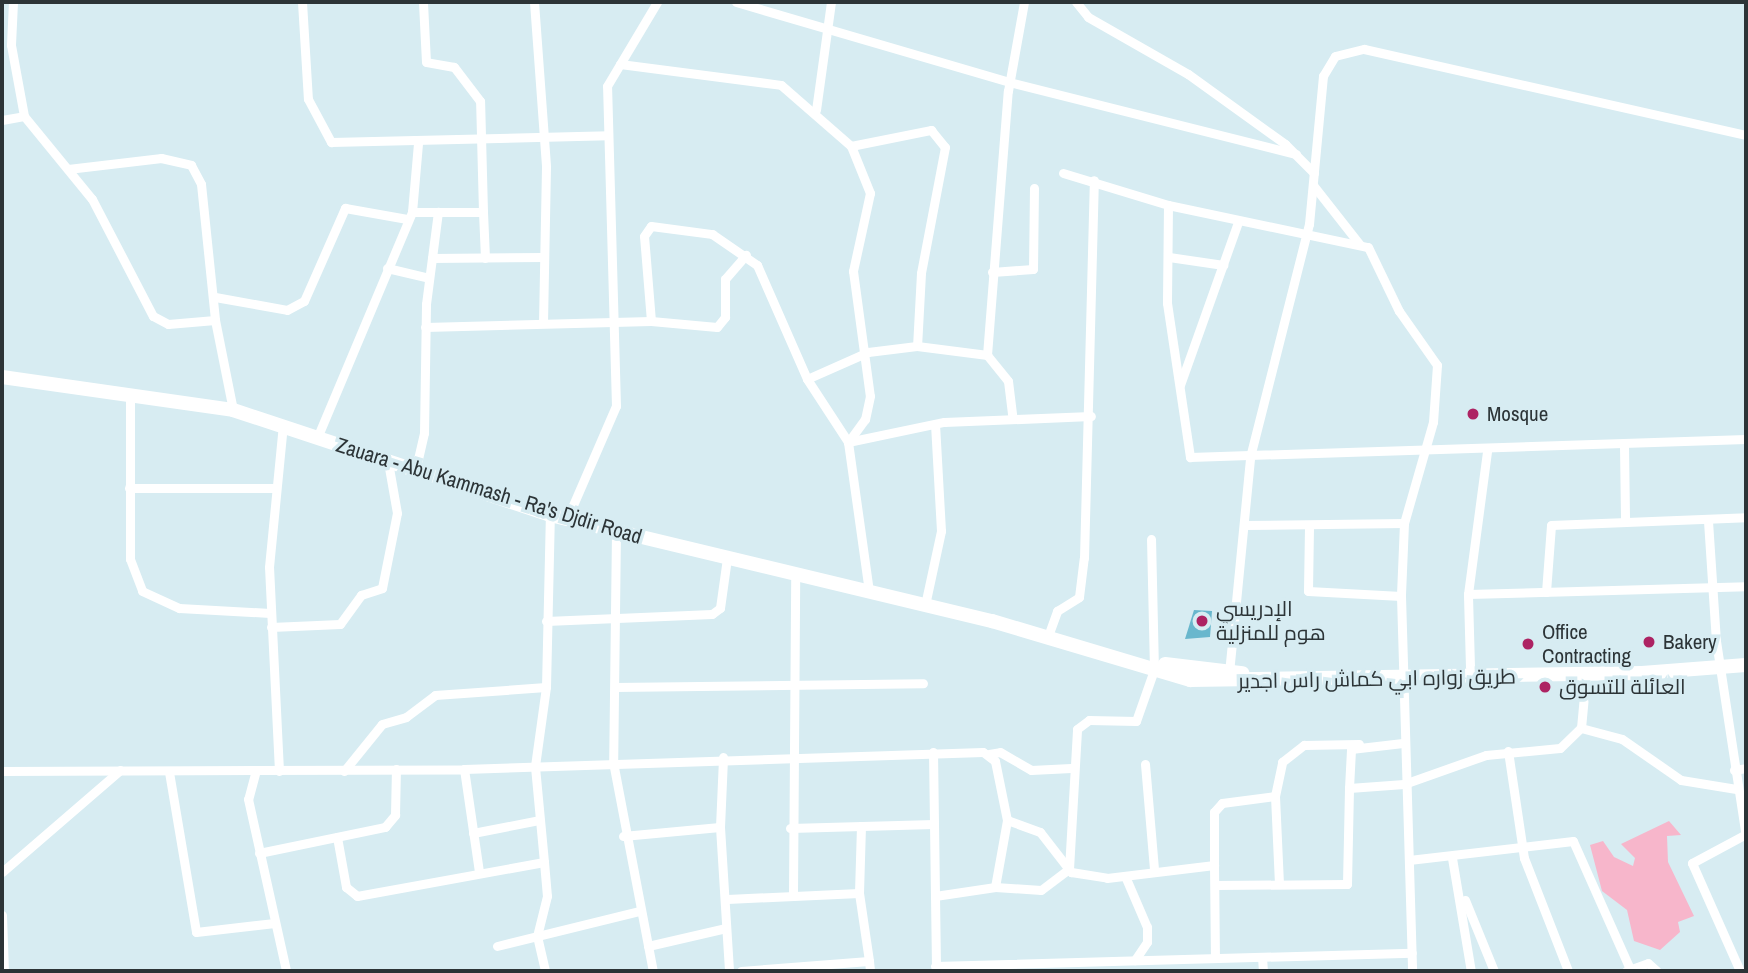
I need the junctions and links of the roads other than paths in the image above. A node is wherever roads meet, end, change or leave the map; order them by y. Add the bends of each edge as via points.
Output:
1 (13, 2) edge
2 (302, 2) edge
3 (422, 2) edge
4 (534, 2) edge
5 (657, 2) edge
6 (736, 2) edge
7 (831, 2) edge
8 (1024, 2) edge
9 (1076, 2) edge
10 (827, 29) junction
11 (620, 64) junction
12 (1009, 82) junction
13 (816, 110) junction
14 (24, 116) junction
15 (2, 120) edge
16 (608, 135) junction
17 (1746, 135) edge
18 (544, 139) junction
19 (418, 143) junction
20 (478, 143) junction
21 (851, 146) junction
22 (1296, 154) junction
23 (68, 169) junction
24 (1063, 173) dead end
25 (1314, 173) junction
26 (1094, 180) junction
27 (1312, 186) junction
28 (1034, 188) dead end
29 (1168, 205) junction
30 (438, 212) junction
31 (483, 212) junction
32 (409, 216) junction
33 (1238, 222) junction
34 (1305, 237) junction
35 (1360, 245) junction
36 (746, 255) junction
37 (544, 257) junction
38 (1169, 257) junction
39 (432, 258) junction
40 (485, 258) junction
41 (1223, 265) junction
42 (387, 268) junction
43 (992, 272) junction
44 (429, 278) junction
45 (215, 297) junction
46 (215, 320) junction
47 (651, 321) junction
48 (543, 322) junction
49 (614, 322) junction
50 (425, 327) junction
51 (917, 346) junction
52 (869, 352) junction
53 (988, 355) junction
54 (2, 377) edge
55 (807, 379) junction
56 (1178, 389) junction
57 (130, 391) junction
58 (233, 410) junction
59 (1012, 415) junction
60 (1091, 415) junction
61 (283, 425) junction
62 (935, 425) junction
63 (317, 438) junction
64 (1746, 439) edge
65 (848, 442) junction
66 (1624, 446) junction
67 (1423, 449) junction
68 (1487, 451) junction
69 (1250, 457) junction
70 (388, 462) junction
71 (415, 472) junction
72 (129, 488) junction
73 (274, 488) junction
74 (550, 515) junction
75 (1746, 517) edge
76 (567, 519) junction
77 (1625, 520) junction
78 (1708, 521) junction
79 (1404, 523) junction
80 (1244, 525) junction
81 (1309, 527) junction
82 (616, 531) junction
83 (1151, 539) dead end
84 (727, 558) junction
85 (795, 575) junction
86 (1746, 586) edge
87 (1710, 589) junction
88 (869, 591) junction
89 (1546, 592) junction
90 (1468, 594) junction
91 (1401, 596) junction
92 (925, 605) junction
93 (270, 613) junction
94 (545, 621) junction
95 (610, 621) junction
96 (271, 627) junction
97 (1048, 636) junction
98 (1746, 655) edge
99 (1136, 662) joint
100 (1720, 662) junction
101 (1746, 665) edge
102 (1154, 666) junction
103 (1470, 667) junction
104 (1229, 673) junction
105 (1408, 673) junction
106 (1586, 674) junction
107 (1191, 675) junction
108 (923, 683) dead end
109 (797, 685) junction
110 (615, 687) junction
111 (546, 688) junction
112 (1581, 728) junction
113 (1403, 743) junction
114 (1359, 744) junction
115 (1507, 751) junction
116 (933, 752) junction
117 (989, 754) junction
118 (789, 755) junction
119 (723, 757) junction
120 (613, 762) junction
121 (1145, 764) dead end
122 (535, 766) junction
123 (1071, 768) junction
124 (1746, 768) edge
125 (396, 769) junction
126 (464, 769) junction
127 (1734, 769) junction
128 (120, 770) junction
129 (256, 770) junction
130 (2, 771) edge
131 (279, 771) junction
132 (344, 771) junction
133 (169, 772) junction
134 (1404, 784) junction
135 (1349, 788) junction
136 (1736, 789) junction
137 (1275, 796) junction
138 (539, 820) junction
139 (1007, 820) junction
140 (933, 824) junction
141 (861, 826) junction
142 (720, 827) junction
143 (790, 828) junction
144 (473, 833) junction
145 (1746, 835) edge
146 (623, 836) junction
147 (337, 837) junction
148 (1523, 852) junction
149 (259, 853) junction
150 (1452, 858) junction
151 (1409, 860) junction
152 (544, 862) junction
153 (1214, 865) junction
154 (1069, 869) junction
155 (1154, 869) junction
156 (2, 872) edge
157 (479, 872) junction
158 (1125, 876) junction
159 (1279, 884) junction
160 (1216, 885) junction
161 (1459, 885) junction
162 (995, 887) junction
163 (859, 893) junction
164 (793, 894) junction
165 (934, 896) junction
166 (727, 899) junction
167 (640, 911) junction
168 (2, 915) edge
169 (274, 923) junction
170 (726, 928) junction
171 (537, 936) junction
172 (497, 946) dead end
173 (648, 946) junction
174 (1412, 953) junction
175 (1262, 957) junction
176 (1215, 958) junction
177 (1135, 960) junction
178 (869, 961) junction
179 (1058, 967) edge
180 (936, 968) edge
181 (1627, 970) edge
182 (4, 971) edge
183 (286, 971) edge
184 (545, 971) edge
185 (653, 971) edge
186 (729, 971) edge
187 (741, 971) edge
188 (870, 971) edge
189 (1263, 971) edge
190 (1412, 971) edge
191 (1471, 971) edge
192 (1494, 971) edge
193 (1568, 971) edge
194 (1657, 971) edge
195 (1740, 971) edge

1 - 14 street via 11,45
2 - 19 street via 308,99 323,137 337,144
3 - 20 street via 426,62 454,67 466,78 480,101
4 - 18 street
5 - 11 street
6 - 10 street
7 - 10 street
8 - 12 street
9 - 22 street via 1088,17 1188,74
10 - 12 street
10 - 13 street
11 - 13 street via 781,85
11 - 16 street via 607,86
12 - 22 street
12 - 43 street
13 - 21 street
14 - 15 street
14 - 23 street
16 - 18 street
16 - 49 street
17 - 25 street via 1353,48 1335,56 1323,76
18 - 20 street
18 - 37 street
19 - 20 street
19 - 32 street
20 - 31 street
21 - 51 street via 931,130 945,147 921,273
21 - 52 street via 870,193 853,271
22 - 25 street
23 - 45 street via 161,158 191,165 201,184
23 - 46 street via 92,199 153,316 167,324
24 - 26 street
25 - 27 street
26 - 29 street
26 - 60 street
27 - 34 street
27 - 35 street
28 - 43 street via 1033,269
29 - 33 street
29 - 38 street
30 - 31 street
30 - 32 street
30 - 39 street
31 - 40 street
32 - 42 street
32 - 45 street via 345,208 304,301 287,310
33 - 34 street
33 - 41 street
34 - 35 street
34 - 69 street
35 - 67 street via 1375,254 1399,311 1439,370
36 - 47 street via 725,279 722,324 705,329
36 - 47 street via 712,234 651,226 644,236
36 - 55 street via 757,265
37 - 40 street
37 - 48 street
38 - 41 street
38 - 56 street via 1167,303
39 - 40 street
39 - 44 street
41 - 56 street
42 - 44 street
42 - 63 street
43 - 53 street
44 - 50 street
45 - 46 street
46 - 58 street
47 - 49 street
48 - 49 street
48 - 50 street
49 - 76 street via 616,406
50 - 71 street via 424,433
51 - 52 street
51 - 53 street
52 - 55 street
52 - 65 street via 870,396 864,419
53 - 59 street via 1007,382
54 - 57 main road, Zauara - Abu Kammash - Ra's Djdir Road
55 - 65 street
56 - 69 street via 1190,457
57 - 58 main road, Zauara - Abu Kammash - Ra's Djdir Road
57 - 72 street
58 - 61 main road, Zauara - Abu Kammash - Ra's Djdir Road
59 - 60 street
59 - 62 street
60 - 97 street via 1079,597 1056,611
61 - 63 main road, Zauara - Abu Kammash - Ra's Djdir Road
61 - 73 street
62 - 65 street
62 - 92 street via 941,531
63 - 70 main road, Zauara - Abu Kammash - Ra's Djdir Road
64 - 66 street
65 - 88 street
66 - 68 street
66 - 77 street
67 - 68 street
67 - 69 street
67 - 79 street
68 - 90 street
69 - 80 street
70 - 71 main road, Zauara - Abu Kammash - Ra's Djdir Road
70 - 96 street via 397,513 382,588 361,595 340,624
71 - 74 main road, Zauara - Abu Kammash - Ra's Djdir Road
72 - 73 street
72 - 93 street via 130,559 142,590 179,608
73 - 93 street
74 - 76 main road, Zauara - Abu Kammash - Ra's Djdir Road
74 - 94 street
75 - 78 street
76 - 82 main road, Zauara - Abu Kammash - Ra's Djdir Road
77 - 78 street
77 - 89 street via 1551,525
78 - 87 street
79 - 81 street
79 - 91 street
80 - 81 street
80 - 104 street
81 - 91 street via 1308,591
82 - 84 main road, Zauara - Abu Kammash - Ra's Djdir Road
82 - 95 street
83 - 102 street
84 - 85 main road, Zauara - Abu Kammash - Ra's Djdir Road
84 - 95 street via 718,611
85 - 88 main road, Zauara - Abu Kammash - Ra's Djdir Road
85 - 109 street
86 - 87 street
87 - 89 street
87 - 100 street
88 - 92 main road, Zauara - Abu Kammash - Ra's Djdir Road
89 - 90 street
90 - 103 street
91 - 105 street
92 - 97 main road, Zauara - Abu Kammash - Ra's Djdir Road
93 - 96 street
94 - 95 street
94 - 111 street
95 - 110 street
96 - 131 street
97 - 99 main road, Zauara - Abu Kammash - Ra's Djdir Road
98 - 100 main road
99 - 102 main road, طريق زواره ابي كماش راس اجدير
100 - 101 main road, طريق زواره ابي كماش راس اجدير
100 - 103 main road
100 - 106 main road, طريق زواره ابي كماش راس اجدير
100 - 127 street
102 - 107 main road, طريق زواره ابي كماش راس اجدير
102 - 123 street via 1141,717 1089,720 1077,729
103 - 105 main road
104 - 105 main road
104 - 107 main road
105 - 106 main road, طريق زواره ابي كماش راس اجدير
105 - 107 main road, طريق زواره ابي كماش راس اجدير
105 - 113 street
106 - 112 street
108 - 109 street
109 - 110 street
109 - 118 street
110 - 120 street
111 - 122 street
111 - 132 street via 435,695 406,717 382,724
112 - 115 street via 1560,748
112 - 136 street via 1622,739 1681,780
113 - 114 street
113 - 134 street
114 - 135 street via 1348,753
114 - 137 street via 1326,741 1291,751 1282,762
115 - 134 street
115 - 148 street
116 - 117 street
116 - 118 street
116 - 140 street
117 - 123 street via 1000,752 1031,770
117 - 139 street
118 - 119 street
118 - 143 street
119 - 120 street
119 - 142 street
120 - 122 street
120 - 146 street
121 - 155 street
122 - 126 street
122 - 138 street
123 - 154 street
124 - 127 street
125 - 126 street
125 - 132 street
125 - 147 street via 393,822
126 - 144 street
127 - 136 street
128 - 130 street
128 - 133 street
128 - 156 street
129 - 131 street
129 - 133 street
129 - 149 street via 248,799
131 - 132 street
133 - 169 street via 196,932
134 - 135 street
134 - 151 street
135 - 159 street via 1351,881
136 - 145 street
137 - 153 street via 1222,803 1214,812
137 - 159 street
138 - 144 street
138 - 152 street
139 - 154 street via 1040,832
139 - 162 street
140 - 141 street
140 - 165 street
141 - 143 street
141 - 163 street
142 - 146 street
142 - 166 street
143 - 164 street
144 - 157 street
145 - 195 street via 1692,863
146 - 167 street
147 - 149 street
147 - 157 street via 346,887 357,896
148 - 150 street
148 - 181 street via 1577,843
148 - 193 street
149 - 169 street
150 - 151 street
150 - 161 street
151 - 174 street
152 - 157 street
152 - 171 street via 547,896
153 - 155 street
153 - 160 street
154 - 158 street via 1086,877
154 - 162 street via 1041,890
155 - 158 street
158 - 177 street via 1147,927 1147,942
159 - 160 street
160 - 176 street
161 - 191 street
161 - 192 street
162 - 165 street
163 - 164 street
163 - 178 street
164 - 166 street
165 - 180 street
166 - 170 street
167 - 171 street
167 - 173 street
168 - 182 street
169 - 183 street
170 - 173 street
170 - 186 street
171 - 172 street
171 - 184 street
173 - 185 street
174 - 175 street
174 - 190 street
175 - 176 street
175 - 189 street
176 - 177 street
177 - 179 street
178 - 187 street
178 - 188 street
179 - 180 street
181 - 194 street via 1648,963

